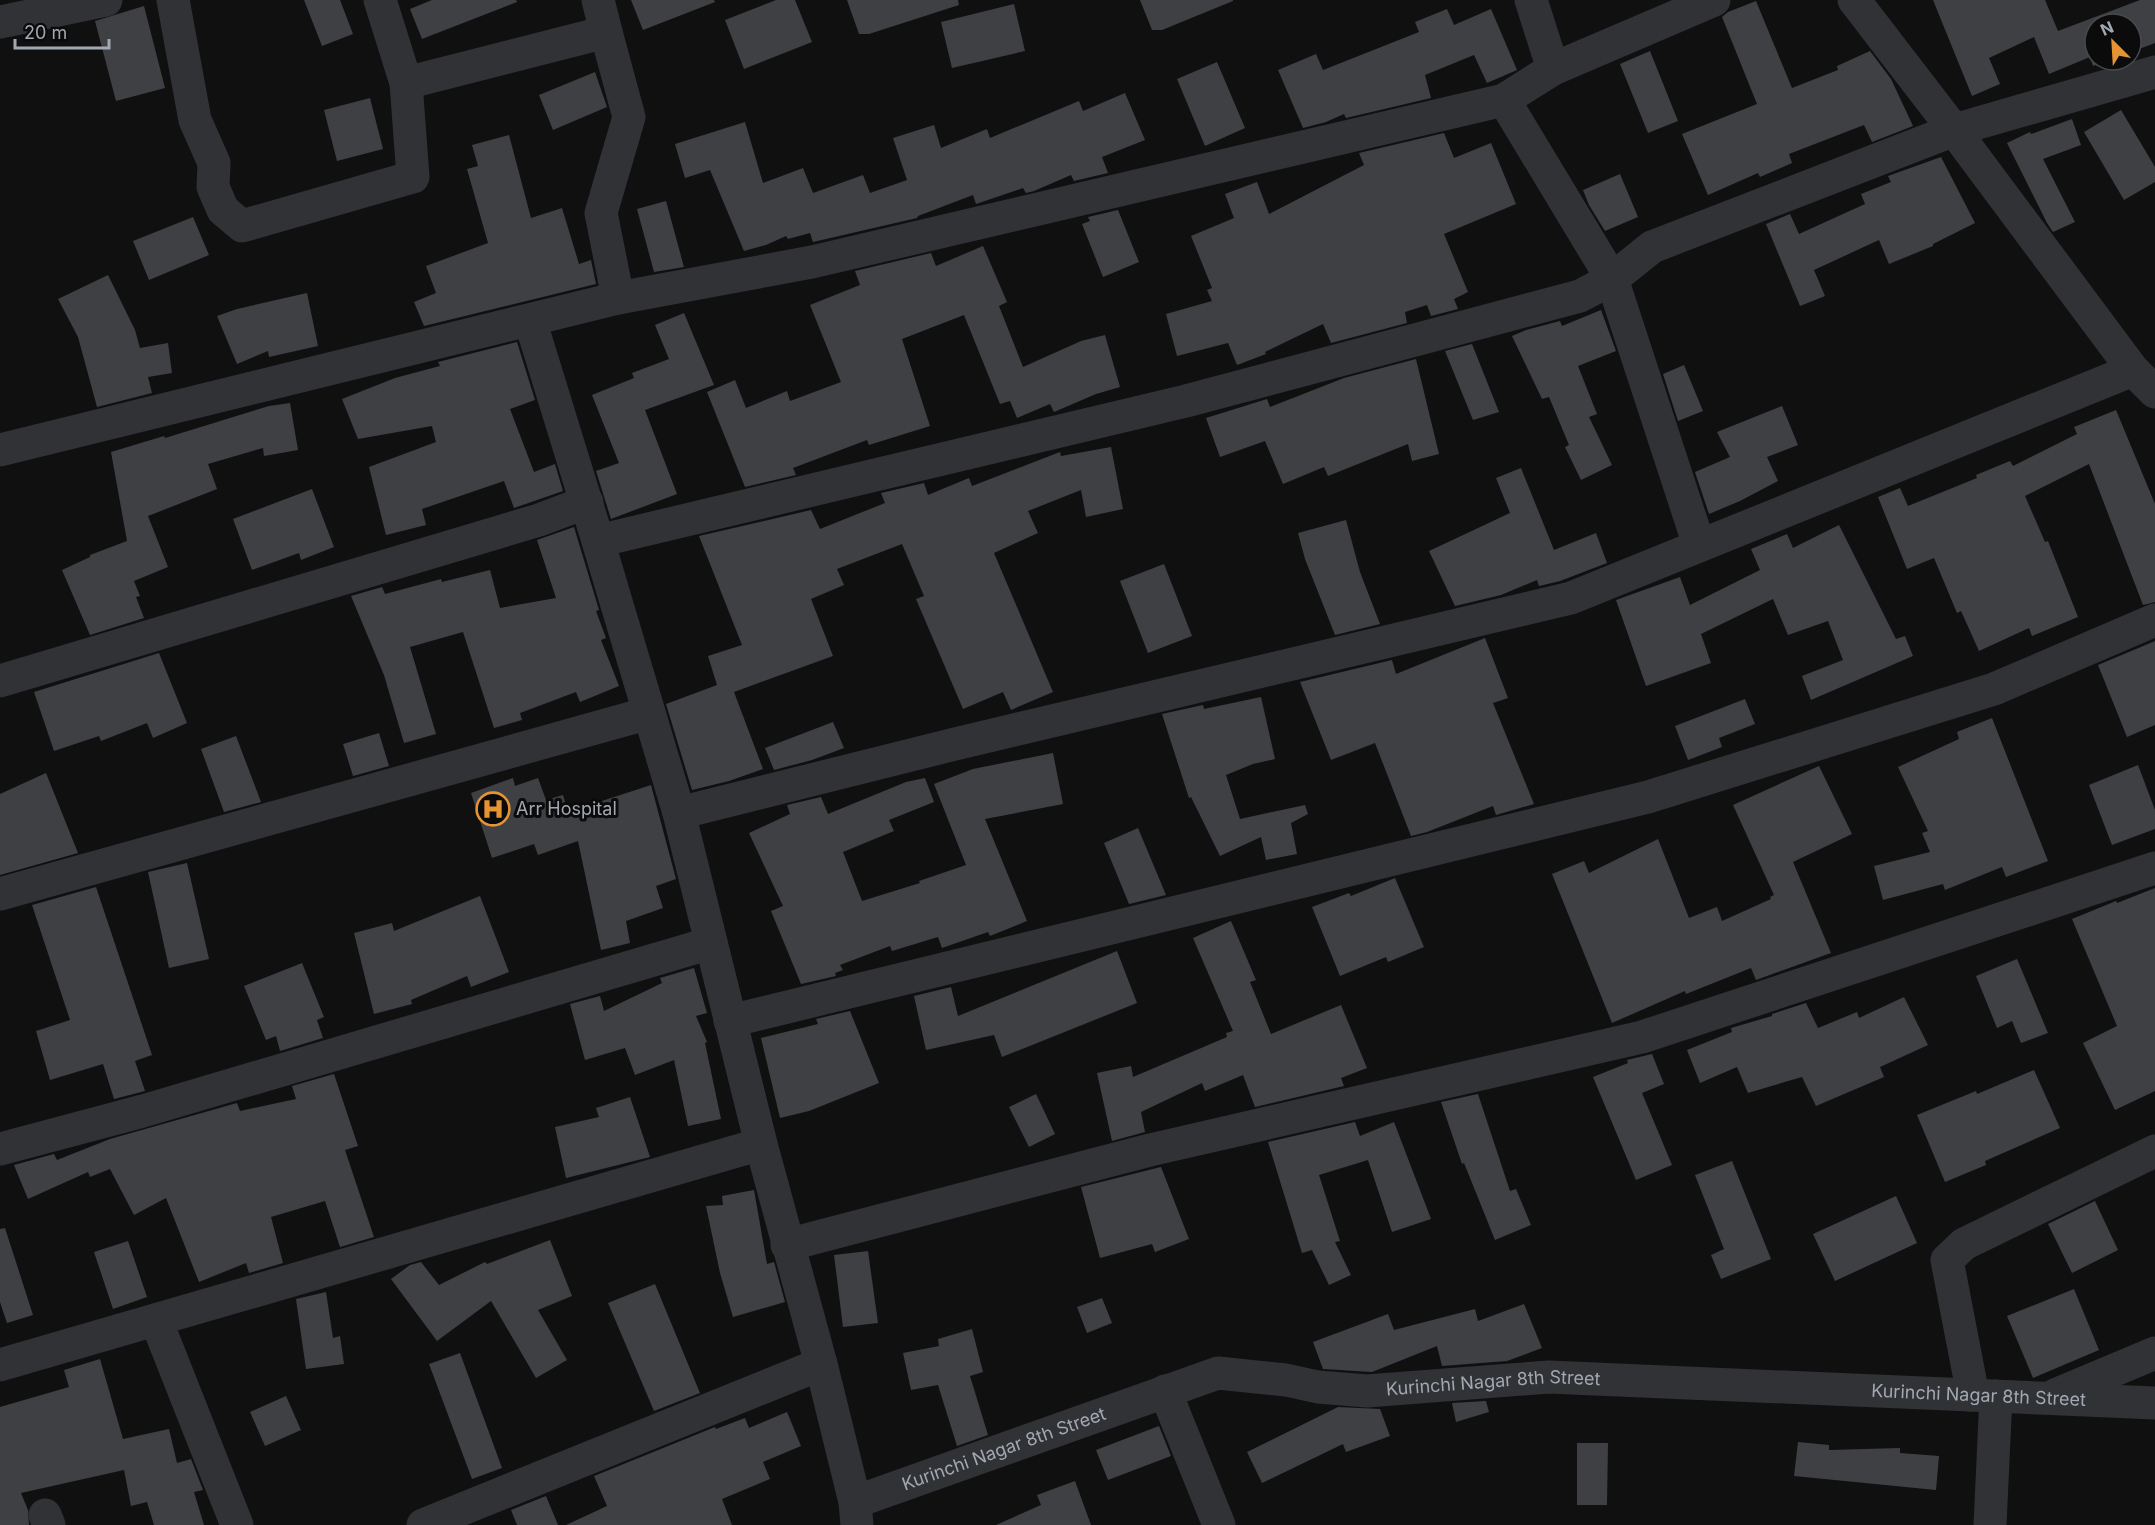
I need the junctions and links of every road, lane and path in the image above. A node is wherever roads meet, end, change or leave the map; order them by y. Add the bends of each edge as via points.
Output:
1 (106, 0) edge
2 (173, 0) edge
3 (380, 0) edge
4 (598, 0) edge
5 (1531, 0) edge
6 (1714, 0) edge
7 (1854, 0) edge
8 (0, 22) edge
9 (606, 32) junction
10 (1553, 69) junction
11 (2155, 72) edge
12 (406, 83) junction
13 (1504, 100) junction
14 (1954, 130) junction
15 (1612, 279) junction
16 (618, 298) junction
17 (530, 320) junction
18 (2144, 381) edge
19 (0, 450) edge
20 (587, 502) junction
21 (598, 541) junction
22 (1699, 545) junction
23 (2155, 620) edge
24 (0, 681) edge
25 (649, 713) junction
26 (679, 813) junction
27 (2155, 868) edge
28 (0, 894) edge
29 (711, 943) junction
30 (730, 1020) junction
31 (760, 1144) junction
32 (0, 1149) edge
33 (2155, 1151) edge
34 (787, 1245) junction
35 (156, 1320) junction
36 (2155, 1353) edge
37 (821, 1364) junction
38 (0, 1365) edge
39 (1166, 1391) junction
40 (1983, 1396) junction
41 (2048, 1398) junction
42 (2155, 1403) edge
43 (856, 1513) edge
44 (237, 1525) edge
45 (423, 1525) edge
46 (1219, 1525) edge
47 (1990, 1525) edge

1 - 8 street
2 - 12 street via 195,120 214,163 213,187 223,210 242,226 413,177
3 - 12 street
4 - 9 street
5 - 10 street
6 - 10 street
7 - 14 street
9 - 12 street
9 - 16 street via 629,117 601,213
10 - 13 street
11 - 14 street
13 - 15 street
13 - 16 street via 812,262
14 - 15 street via 1652,247
14 - 18 street
15 - 21 street via 1580,296 1185,401
15 - 22 street
16 - 17 street
17 - 19 street
17 - 20 street
18 - 22 street
20 - 21 street
20 - 24 street via 539,520
21 - 25 street
22 - 26 street via 1571,598
23 - 30 street via 1994,689 1648,797
25 - 26 street
25 - 28 street
26 - 29 street
27 - 34 street via 1642,1037 1150,1150
29 - 30 street
29 - 32 street
30 - 31 street
31 - 34 street
31 - 35 street
33 - 40 street via 1964,1244 1947,1260 1973,1395
34 - 37 street
35 - 38 street
35 - 44 street
36 - 41 street
37 - 43 street
37 - 45 street
39 - 40 street, Kurinchi Nagar 8th Street via 1218,1373 1367,1391 1550,1377
39 - 43 street, Kurinchi Nagar 8th Street
39 - 46 street
40 - 41 street, Kurinchi Nagar 8th Street
40 - 47 street
41 - 42 street, Kurinchi Nagar 8th Street

